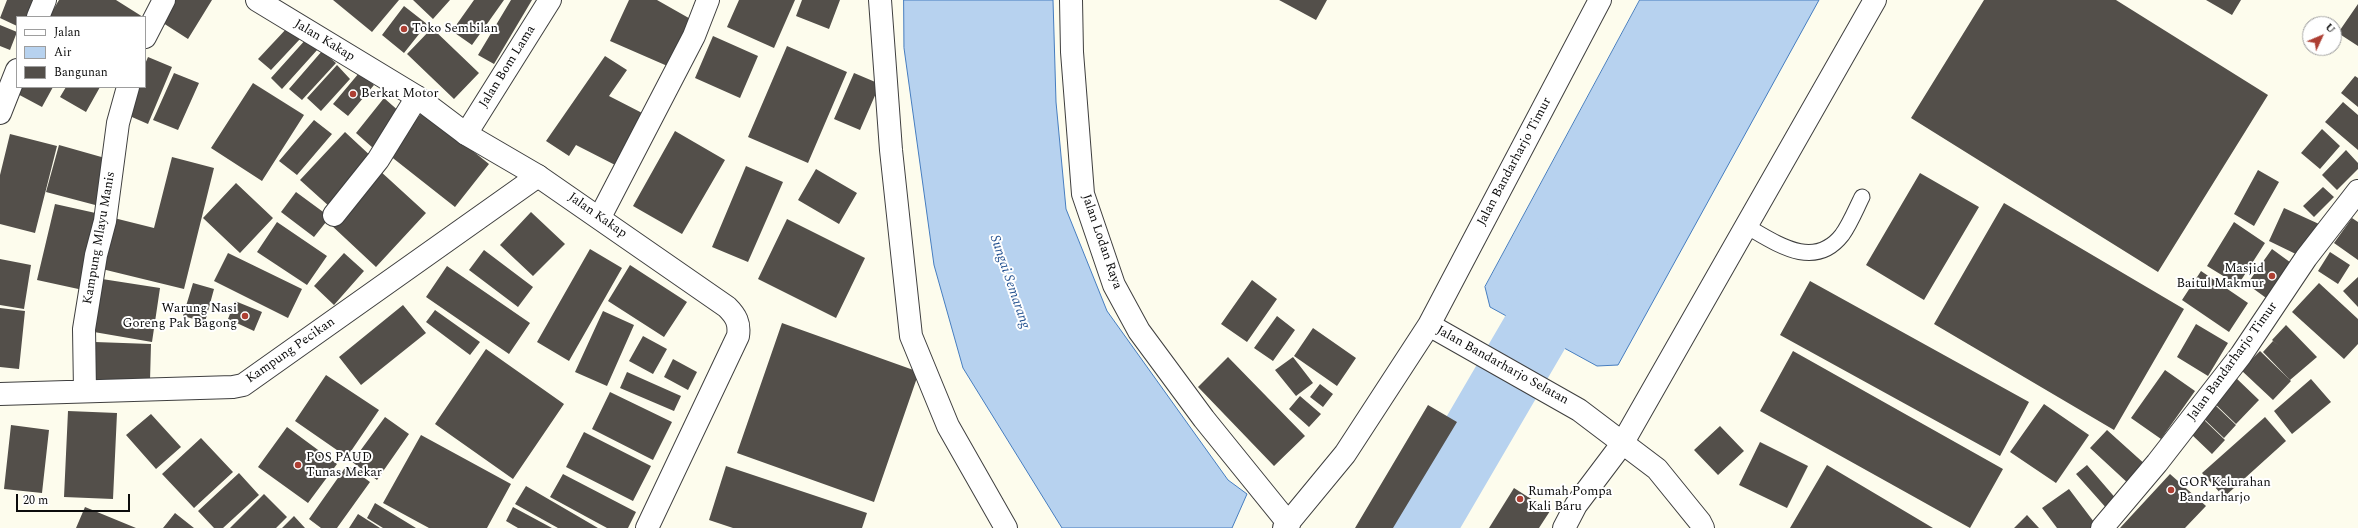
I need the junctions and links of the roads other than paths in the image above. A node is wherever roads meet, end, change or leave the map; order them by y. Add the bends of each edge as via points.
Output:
1 (45, 0) edge
2 (164, 0) edge
3 (257, 0) edge
4 (550, 0) edge
5 (708, 0) edge
6 (880, 0) edge
7 (1071, 0) edge
8 (1600, 0) edge
9 (1875, 0) edge
10 (38, 16) edge
11 (146, 35) edge
12 (16, 73) edge
13 (128, 88) edge
14 (417, 97) junction
15 (0, 113) edge
16 (466, 134) junction
17 (538, 176) junction
18 (2358, 191) edge
19 (1862, 197) dead end
20 (334, 215) dead end
21 (600, 217) junction
22 (1746, 226) junction
23 (1429, 325) junction
24 (85, 391) junction
25 (0, 394) edge
26 (1622, 444) junction
27 (1286, 526) edge
28 (649, 527) edge
29 (1006, 528) edge
30 (1564, 528) edge
31 (1702, 528) edge
32 (2102, 528) edge

1 - 10 street
2 - 11 street
3 - 14 street, Jalan Kakap
4 - 16 street, Jalan Bom Lama
5 - 21 street via 694,36
6 - 29 street via 890,150 911,336 948,426
7 - 27 street, Jalan Lodan Raya via 1072,52 1083,194 1114,286 1139,331
8 - 23 street, Jalan Bandarharjo Timur
9 - 22 street
12 - 15 street
13 - 24 street, Kampung Mlayu Manis via 118,123 105,221 96,255 84,329
14 - 16 street, Jalan Kakap
14 - 20 street via 378,160
16 - 17 street, Jalan Kakap
17 - 21 street, Jalan Kakap
17 - 24 street, Kampung Pecikan via 243,385
18 - 32 street, Jalan Bandarharjo Timur via 2306,258 2236,361 2157,463
19 - 22 lane via 1842,235 1825,250 1805,254 1783,247
21 - 28 street, Jalan Kakap via 727,307 738,324 738,336
22 - 26 street
23 - 26 street, Jalan Bandarharjo Selatan via 1579,410
23 - 27 street, Jalan Bandarharjo Selatan via 1345,454
24 - 25 street, Kampung Pecikan
26 - 30 street via 1576,505
26 - 31 street, Jalan Bandarharjo Selatan via 1657,469 1700,522

